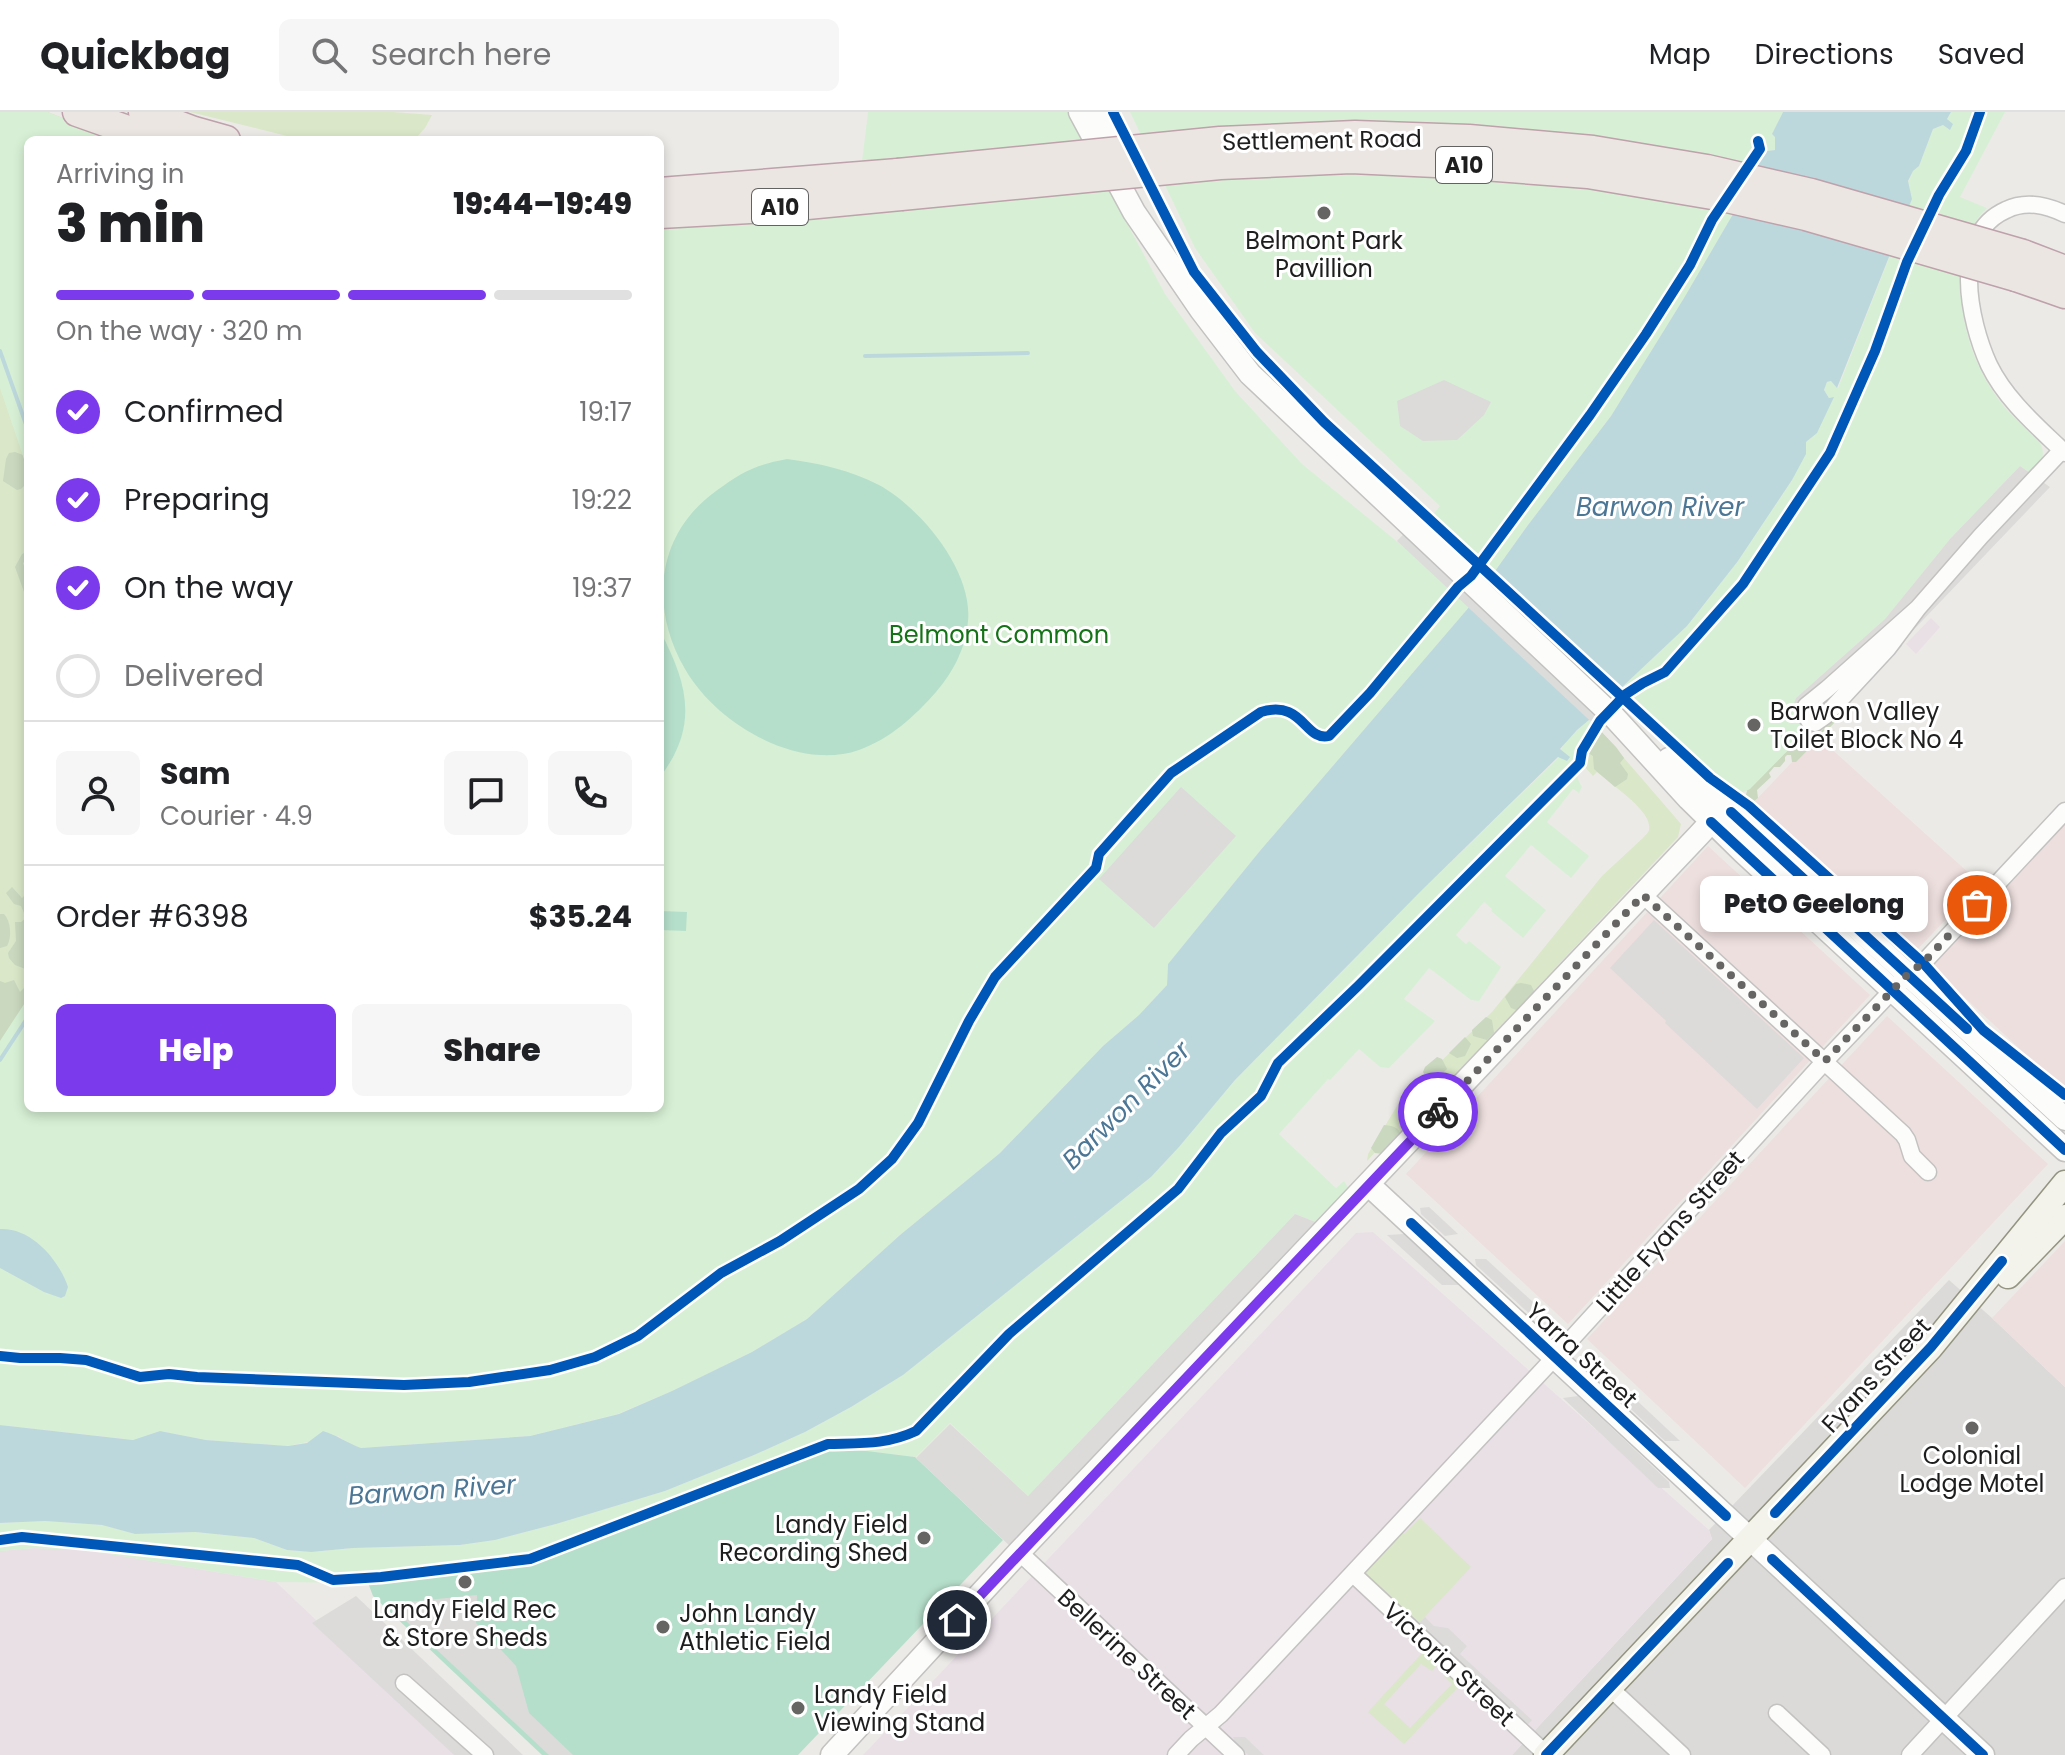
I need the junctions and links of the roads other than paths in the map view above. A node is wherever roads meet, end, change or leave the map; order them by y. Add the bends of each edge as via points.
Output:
1 (77, 112) edge
2 (143, 112) edge
3 (1080, 112) edge
4 (1102, 112) edge
5 (145, 136) edge
6 (212, 136) edge
7 (900, 184) junction
8 (664, 192) edge
9 (664, 214) edge
10 (2065, 214) edge
11 (1156, 243) junction
12 (2020, 266) junction
13 (2065, 270) edge
14 (2065, 294) edge
15 (2064, 452) edge
16 (1918, 608) junction
17 (1614, 717) junction
18 (1681, 769) junction
19 (1689, 799) junction
20 (2065, 811) edge
21 (1711, 822) junction
22 (1683, 853) junction
23 (1643, 895) junction
24 (1908, 974) junction
25 (1892, 991) junction
26 (1825, 1061) junction
27 (2065, 1119) edge
28 (2065, 1150) edge
29 (1928, 1172) dead end
30 (2065, 1183) edge
31 (1369, 1185) junction
32 (2065, 1217) edge
33 (1931, 1347) junction
34 (1555, 1357) junction
35 (1751, 1539) junction
36 (1019, 1552) junction
37 (1353, 1574) junction
38 (2065, 1587) edge
39 (404, 1683) dead end
40 (1610, 1688) junction
41 (1777, 1713) dead end
42 (1943, 1719) junction
43 (1205, 1727) junction
44 (485, 1755) edge
45 (832, 1755) edge
46 (1176, 1755) edge
47 (1236, 1755) edge
48 (1546, 1755) edge
49 (1682, 1755) edge
50 (1822, 1755) edge
51 (1910, 1755) edge
52 (1983, 1755) edge

1 - 5 highway
2 - 6 highway
3 - 11 street
4 - 11 street
7 - 8 highway, Settlement Road / A10
7 - 9 highway, Settlement Road / A10 via 786,207
7 - 12 highway, Settlement Road / A10, bridge via 1351,159 1457,164 1588,174 1718,196
10 - 15 street via 2030,204 1997,214 1977,236 1970,282 1976,329 1996,377
11 - 17 street via 1250,374
12 - 13 highway, Settlement Road / A10
12 - 14 highway, Settlement Road / A10
15 - 16 street
16 - 16 street via 1825,716 1810,722 1806,706
17 - 18 street
17 - 19 street
18 - 21 street via 1712,807
18 - 24 street
19 - 21 street
19 - 22 street via 1694,812
20 - 24 street, Little Fyans Street
21 - 22 street
21 - 25 street
22 - 23 street
23 - 26 street
23 - 31 street
24 - 25 street, Little Fyans Street
24 - 27 street
25 - 26 street, Little Fyans Street
25 - 28 street
26 - 29 street via 1903,1134 1912,1156
26 - 34 street, Little Fyans Street
30 - 33 main road, Fyans Street
31 - 34 street, Yarra Street
31 - 36 street
32 - 33 main road, Fyans Street
33 - 35 main road, Fyans Street
34 - 35 street, Yarra Street
34 - 37 street, Little Fyans Street
35 - 40 main road, Fyans Street
35 - 42 street, Yarra Street
36 - 43 street, Bellerine Street
36 - 45 street
37 - 43 street, Little Fyans Street
37 - 48 street, Victoria Street
38 - 42 street
39 - 44 street
40 - 48 main road, Fyans Street
40 - 49 street
41 - 50 street
42 - 51 street
42 - 52 street, Yarra Street
43 - 46 street, Little Fyans Street
43 - 47 street, Bellerine Street

